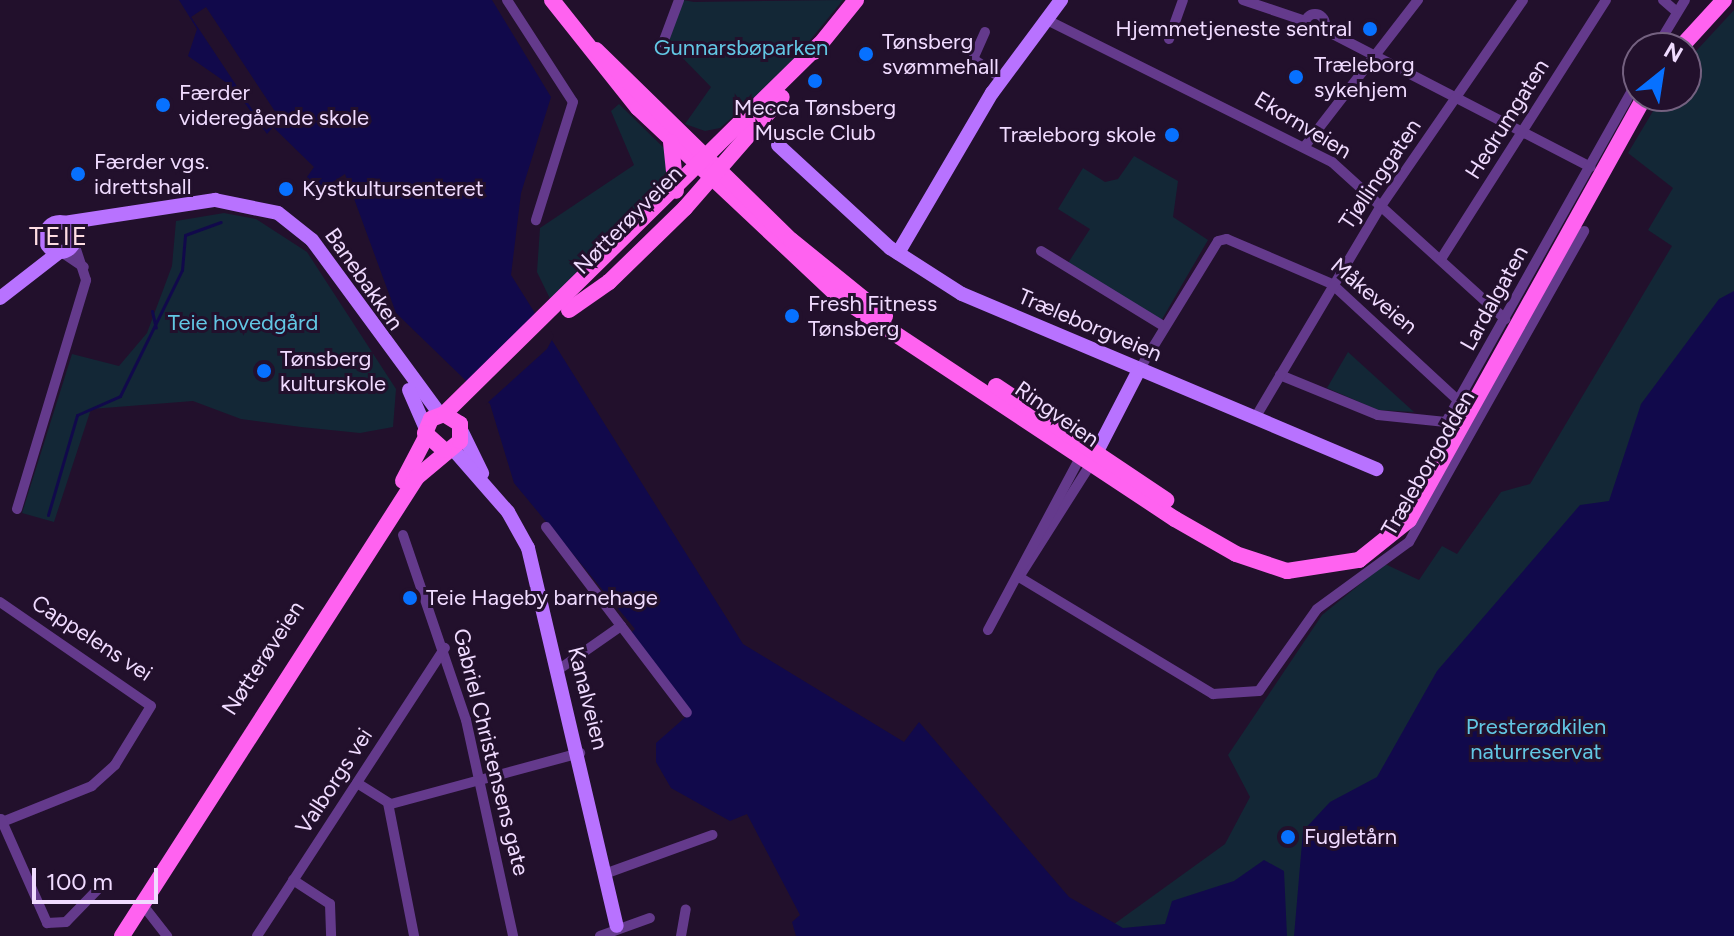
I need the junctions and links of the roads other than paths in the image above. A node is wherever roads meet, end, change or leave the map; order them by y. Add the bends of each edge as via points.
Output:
1 (507, 0) edge
2 (552, 0) edge
3 (679, 0) edge
4 (1061, 0) edge
5 (1183, 0) edge
6 (1243, 0) edge
7 (1418, 0) edge
8 (1523, 0) edge
9 (1606, 0) edge
10 (1663, 0) edge
11 (1685, 0) edge
12 (1724, 0) edge
13 (852, 3) edge
14 (1677, 12) junction
15 (1045, 19) junction
16 (985, 32) dead end
17 (1665, 32) edge
18 (1695, 32) edge
19 (1169, 39) dead end
20 (663, 43) dead end
21 (820, 44) junction
22 (1377, 52) junction
23 (1001, 78) junction
24 (1458, 95) junction
25 (1622, 109) edge
26 (1636, 112) edge
27 (742, 124) junction
28 (1523, 131) junction
29 (728, 136) junction
30 (678, 138) junction
31 (778, 145) dead end
32 (1305, 146) junction
33 (1590, 167) junction
34 (710, 168) junction
35 (676, 191) junction
36 (734, 201) junction
37 (1381, 206) junction
38 (685, 208) junction
39 (118, 212) junction
40 (536, 220) dead end
41 (64, 223) junction
42 (1584, 231) dead end
43 (44, 238) junction
44 (67, 246) junction
45 (1041, 251) dead end
46 (898, 253) junction
47 (1441, 259) junction
48 (21, 279) junction
49 (1332, 284) junction
50 (0, 298) edge
51 (560, 314) junction
52 (1505, 319) junction
53 (1165, 327) junction
54 (390, 354) junction
55 (1139, 370) junction
56 (1280, 375) junction
57 (1459, 401) junction
58 (469, 403) junction
59 (442, 414) junction
60 (1255, 418) junction
61 (462, 430) junction
62 (426, 433) junction
63 (448, 449) junction
64 (1088, 456) junction
65 (1377, 469) dead end
66 (492, 490) junction
67 (17, 509) dead end
68 (546, 527) dead end
69 (403, 535) dead end
70 (1019, 577) junction
71 (0, 602) edge
72 (621, 626) junction
73 (988, 630) dead end
74 (445, 648) junction
75 (558, 670) junction
76 (687, 713) dead end
77 (580, 753) junction
78 (481, 780) junction
79 (357, 783) junction
80 (388, 803) junction
81 (1, 821) edge
82 (712, 835) dead end
83 (610, 872) junction
84 (293, 880) junction
85 (103, 884) dead end
86 (138, 903) junction
87 (686, 909) dead end
88 (650, 918) dead end
89 (616, 931) edge
90 (110, 936) edge
91 (122, 936) edge
92 (167, 936) edge
93 (257, 936) edge
94 (331, 936) edge
95 (414, 936) edge
96 (513, 936) edge
97 (600, 936) edge
98 (681, 936) edge

1 - 40 street via 573,102
2 - 30 main road
3 - 20 street
4 - 15 street
5 - 19 street
6 - 22 street via 1305,21 1316,14 1323,29
7 - 22 street
8 - 24 street, Tjøllinggaten
9 - 28 street, Hedrumgaten
10 - 14 street
11 - 14 street
12 - 18 main road
13 - 21 main road
14 - 17 street
15 - 23 street
15 - 32 street, Ekornveien
16 - 23 street via 972,56
21 - 27 main road
21 - 34 main road
22 - 24 street
22 - 32 street
23 - 46 street
24 - 28 street
24 - 37 street, Tjøllinggaten
25 - 33 street, Lardalgaten
26 - 64 main road, Ringveien via 1403,528 1370,555 1328,570 1287,571 1223,547
27 - 29 main road
27 - 34 main road
28 - 33 street
28 - 47 street, Hedrumgaten
29 - 30 main road
29 - 34 main road
30 - 34 main road
30 - 35 main road
31 - 46 street, Træleborgveien
32 - 37 street, Ekornveien
33 - 52 street, Lardalgaten
34 - 35 main road, Nøtterøyveien
34 - 36 main road, Ringveien
34 - 38 main road, Nøtterøyveien
34 - 51 main road, Nøtterøyveien
34 - 64 main road, Ringveien via 864,301
35 - 51 main road, Nøtterøyveien
36 - 38 main road
36 - 64 main road, Ringveien via 838,296
37 - 47 street, Ekornveien
37 - 49 street, Tjøllinggaten
38 - 51 main road, Nøtterøyveien via 609,282
39 - 41 street, Banebakken
39 - 44 street, Banebakken
39 - 54 street, Banebakken via 226,200 278,213 312,240
41 - 43 street, Banebakken via 51,224
41 - 44 street
42 - 70 street, Træleborgodden via 1409,542 1317,609 1259,691 1213,694
43 - 44 street
43 - 48 street, Banebakken
44 - 48 street, Banebakken
44 - 67 street via 84,267 84,290
45 - 53 street
46 - 55 street, Træleborgveien via 981,304
47 - 52 street, Ekornveien
48 - 50 street, Banebakken
49 - 53 street, Måkeveien via 1274,255 1218,241
49 - 56 street, Tjøllinggaten
49 - 57 street, Måkeveien
51 - 58 main road
52 - 57 street, Lardalgaten
53 - 55 street, Måkeveien
54 - 59 street, Banebakken
54 - 62 street, Banebakken
55 - 60 street, Træleborgveien
55 - 64 street, Måkeveien
56 - 57 street, Lardalgaten via 1378,415 1438,426
56 - 60 street, Tjøllinggaten
58 - 59 main road
58 - 61 main road
59 - 61 main road
59 - 62 main road
60 - 65 street, Træleborgveien
61 - 63 main road
61 - 66 street, Kanalveien
62 - 63 main road
62 - 86 main road, Nøtterøveien
63 - 66 street, Kanalveien
63 - 86 main road, Nøtterøveien via 417,477
64 - 70 street
66 - 75 street, Kanalveien via 525,540
68 - 72 street
69 - 74 street, Gabriel Christensens gate
70 - 73 street
71 - 81 street, Cappelens vei via 151,706 115,765 92,786
72 - 75 street
72 - 76 street
74 - 78 street, Gabriel Christensens gate
74 - 79 street, Valborgs vei
75 - 77 street, Kanalveien
77 - 78 street
77 - 83 street, Kanalveien
78 - 80 street
78 - 96 street, Gabriel Christensens gate
79 - 80 street
79 - 84 street, Valborgs vei
80 - 95 street
81 - 85 street via 47,923 66,922
82 - 83 street
83 - 89 street, Kanalveien
84 - 93 street, Valborgs vei
84 - 94 street via 330,904
86 - 90 main road
86 - 91 main road
86 - 92 street
87 - 98 street
88 - 89 street
89 - 97 street

